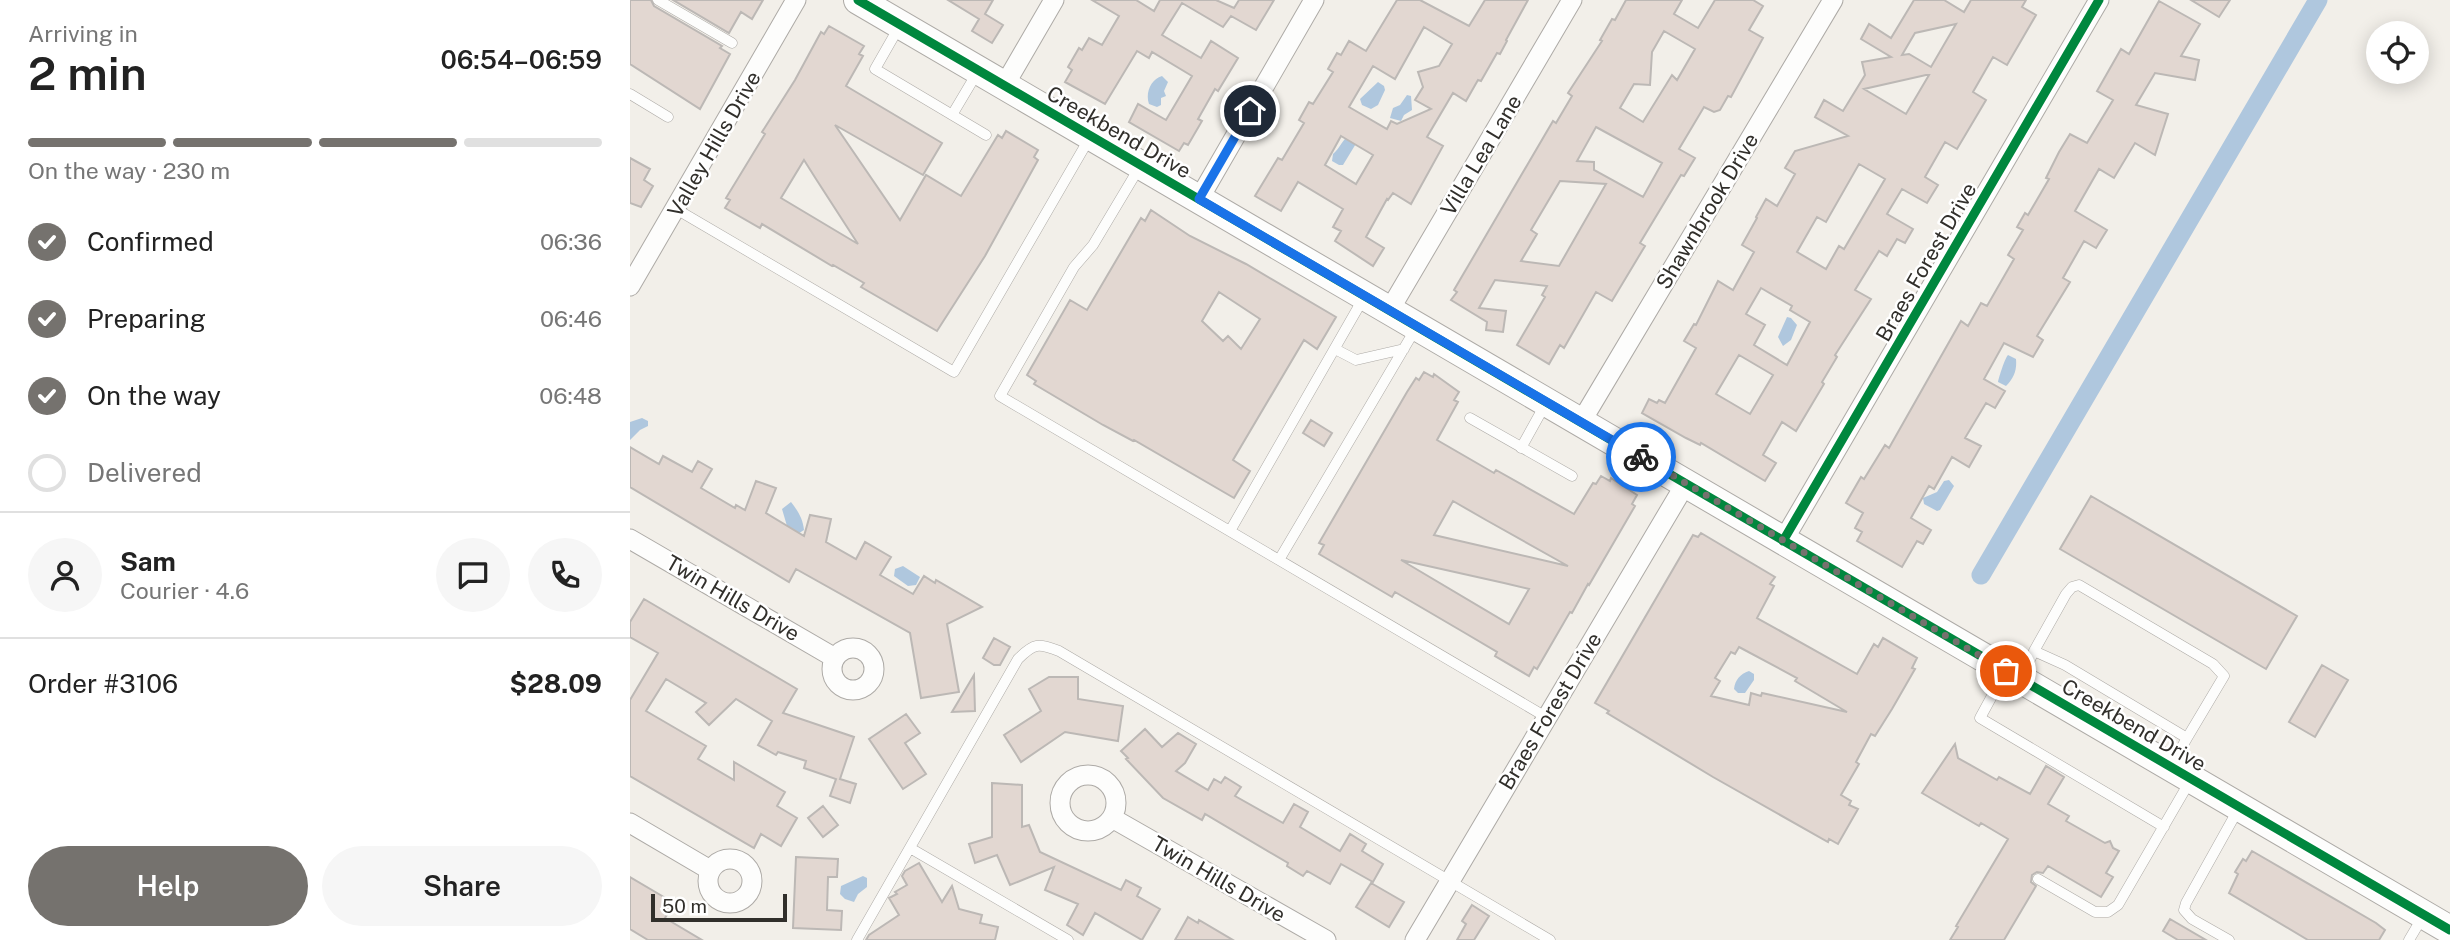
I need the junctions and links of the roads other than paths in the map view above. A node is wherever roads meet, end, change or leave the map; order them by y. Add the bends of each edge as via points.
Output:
1 (658, 0) edge
2 (796, 0) edge
3 (858, 0) edge
4 (1054, 0) edge
5 (1314, 0) edge
6 (1573, 0) edge
7 (1833, 0) edge
8 (2099, 0) edge
9 (900, 25) junction
10 (732, 43) dead end
11 (979, 71) junction
12 (1004, 86) junction
13 (630, 94) edge
14 (952, 115) junction
15 (668, 117) dead end
16 (986, 135) dead end
17 (1091, 136) junction
18 (1142, 165) junction
19 (1199, 199) junction
20 (676, 209) junction
21 (630, 286) edge
22 (1365, 296) junction
23 (1389, 310) junction
24 (1410, 337) junction
25 (1335, 349) junction
26 (1547, 402) junction
27 (1470, 418) dead end
28 (1581, 422) junction
29 (1521, 447) junction
30 (1572, 477) dead end
31 (1686, 483) junction
32 (1230, 531) junction
33 (630, 538) edge
34 (1783, 541) junction
35 (1279, 560) junction
36 (2034, 651) junction
37 (835, 658) dead end
38 (2013, 675) junction
39 (1538, 712) junction
40 (2187, 738) junction
41 (2181, 773) junction
42 (2240, 807) junction
43 (1112, 818) dead end
44 (630, 823) edge
45 (2164, 827) junction
46 (910, 848) junction
47 (710, 870) dead end
48 (2038, 879) dead end
49 (1450, 881) junction
50 (2424, 915) junction
51 (2450, 930) edge
52 (857, 940) edge
53 (1068, 940) edge
54 (1326, 940) edge
55 (1415, 940) edge
56 (1550, 940) edge
57 (2229, 940) edge
58 (2409, 940) edge

1 - 10 lane
2 - 20 street, Valley Hills Drive
3 - 9 street, Creekbend Drive
4 - 12 street
5 - 19 street
6 - 23 street, Villa Lea Lane
7 - 28 street, Shawnbrook Drive
8 - 34 street, Braes Forest Drive
9 - 11 street, Creekbend Drive
9 - 14 lane via 875,69
11 - 12 street, Creekbend Drive
11 - 14 lane
12 - 17 street, Creekbend Drive
13 - 15 lane
14 - 16 lane
17 - 18 street, Creekbend Drive
17 - 20 lane via 954,372
18 - 19 street, Creekbend Drive
18 - 32 lane via 1074,267 1000,396
19 - 22 street, Creekbend Drive
20 - 21 street, Valley Hills Drive
22 - 23 street, Creekbend Drive
22 - 25 lane
23 - 24 street, Creekbend Drive
24 - 25 lane via 1356,360
24 - 26 street, Creekbend Drive
24 - 35 lane
25 - 32 lane
26 - 28 street, Creekbend Drive
26 - 29 lane
27 - 29 lane
28 - 31 street, Creekbend Drive
29 - 30 lane
31 - 34 street, Creekbend Drive
31 - 39 street, Braes Forest Drive
32 - 35 lane
33 - 37 street, Twin Hills Drive
34 - 38 street, Creekbend Drive
35 - 39 lane
36 - 38 lane
36 - 40 lane
36 - 40 lane via 2066,594 2079,585 2213,664 2224,676
38 - 41 street, Creekbend Drive
38 - 45 lane via 1980,718
39 - 49 street, Braes Forest Drive
40 - 41 lane
41 - 42 street, Creekbend Drive
41 - 45 lane
42 - 50 street, Creekbend Drive
42 - 57 lane via 2184,910
43 - 54 street, Twin Hills Drive
44 - 47 street
45 - 48 lane via 2118,905 2108,912 2095,912
46 - 49 lane via 1018,659 1030,647 1043,645
46 - 52 lane
46 - 53 lane
49 - 55 street, Braes Forest Drive
49 - 56 lane
50 - 51 street, Creekbend Drive
50 - 58 lane

